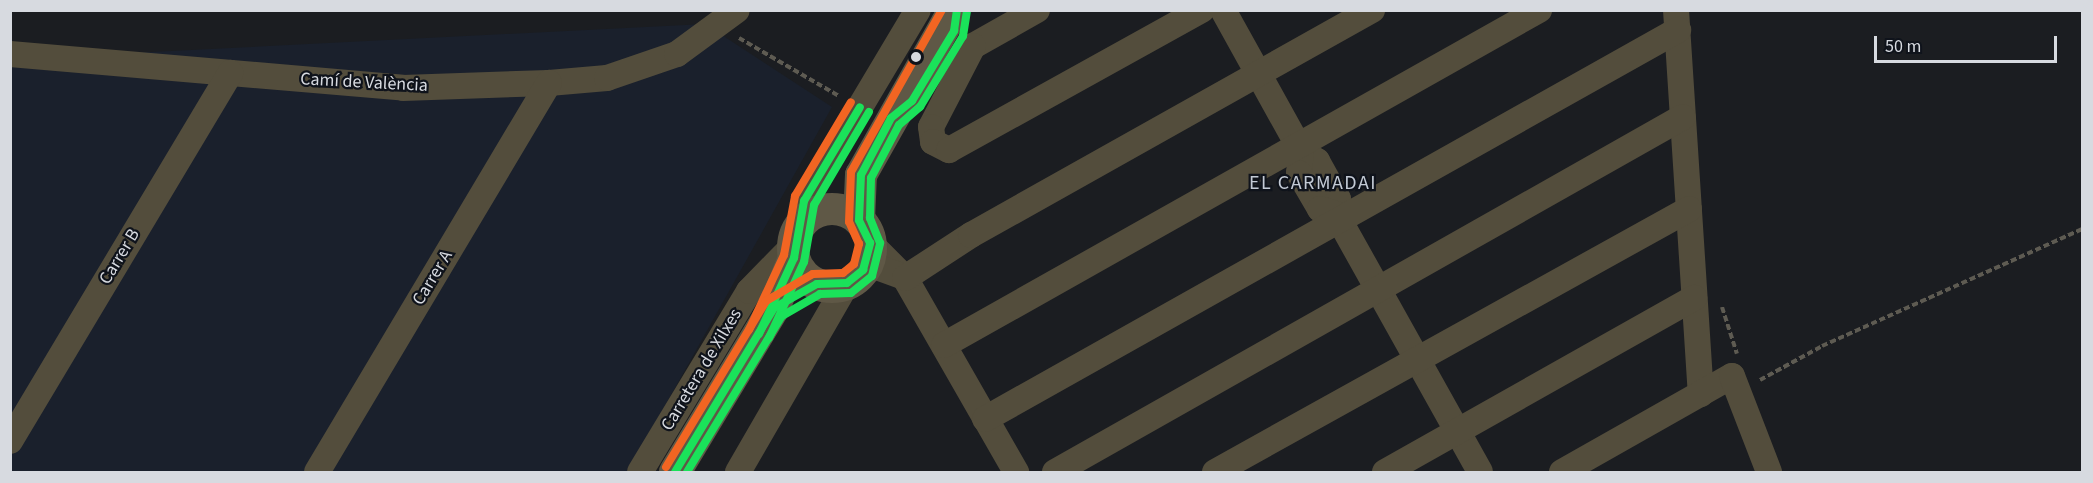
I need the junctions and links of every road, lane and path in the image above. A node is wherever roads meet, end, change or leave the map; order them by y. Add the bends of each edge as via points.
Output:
1 (904, 10) edge
2 (918, 10) edge
3 (938, 10) edge
4 (956, 10) edge
5 (1037, 10) edge
6 (1202, 10) edge
7 (1223, 10) edge
8 (1372, 10) edge
9 (1539, 10) edge
10 (728, 17) edge
11 (1677, 20) edge
12 (10, 54) edge
13 (230, 73) junction
14 (1258, 74) junction
15 (549, 83) junction
16 (860, 107) junction
17 (1683, 117) junction
18 (1299, 148) junction
19 (1689, 209) junction
20 (1338, 217) junction
21 (2082, 229) edge
22 (805, 234) junction
23 (851, 260) junction
24 (905, 278) junction
25 (1378, 290) junction
26 (1721, 295) dead end
27 (1694, 298) junction
28 (774, 309) junction
29 (944, 345) junction
30 (1417, 360) junction
31 (1745, 373) junction
32 (1763, 392) dead end
33 (1701, 394) junction
34 (985, 419) junction
35 (1457, 432) junction
36 (10, 441) edge
37 (317, 472) edge
38 (640, 472) edge
39 (675, 472) edge
40 (738, 472) edge
41 (1016, 472) edge
42 (1055, 472) edge
43 (1215, 472) edge
44 (1385, 472) edge
45 (1480, 472) edge
46 (1562, 472) edge
47 (1769, 472) edge

1 - 16 street via 864,78
2 - 16 street, Carretera de Xilxes
3 - 22 main road, Carretera de Xilxes
4 - 23 main road via 861,175
5 - 6 street via 973,46 930,127 933,142 949,150
7 - 14 street
8 - 14 street
9 - 18 street
10 - 15 street, Camí de València via 677,54 607,78
10 - 16 path
11 - 17 street
11 - 20 street
12 - 13 street, Camí de València
13 - 15 street, Camí de València via 403,88
13 - 36 street, Carrer B
14 - 18 street
14 - 24 street via 971,235
15 - 37 street, Carrer A
16 - 22 street, Carretera de Xilxes via 804,201
17 - 19 street
17 - 25 street
18 - 20 street via 1304,182 1320,209
18 - 29 street
19 - 27 street
19 - 30 street
20 - 25 street
20 - 34 street
21 - 31 path via 1822,346
22 - 23 main road
22 - 23 main road
22 - 28 main road, Carretera de Xilxes
22 - 38 street, Carretera de Xilxes via 749,291
23 - 24 street
23 - 28 main road, Carretera de Xilxes
23 - 40 street
24 - 29 street
25 - 30 street
25 - 42 street
26 - 31 path
27 - 33 street
27 - 35 street
28 - 39 main road, Carretera de Xilxes
29 - 34 street
30 - 35 street
30 - 43 street
31 - 32 path
31 - 33 street
31 - 47 street
33 - 46 street
34 - 41 street
35 - 44 street
35 - 45 street

